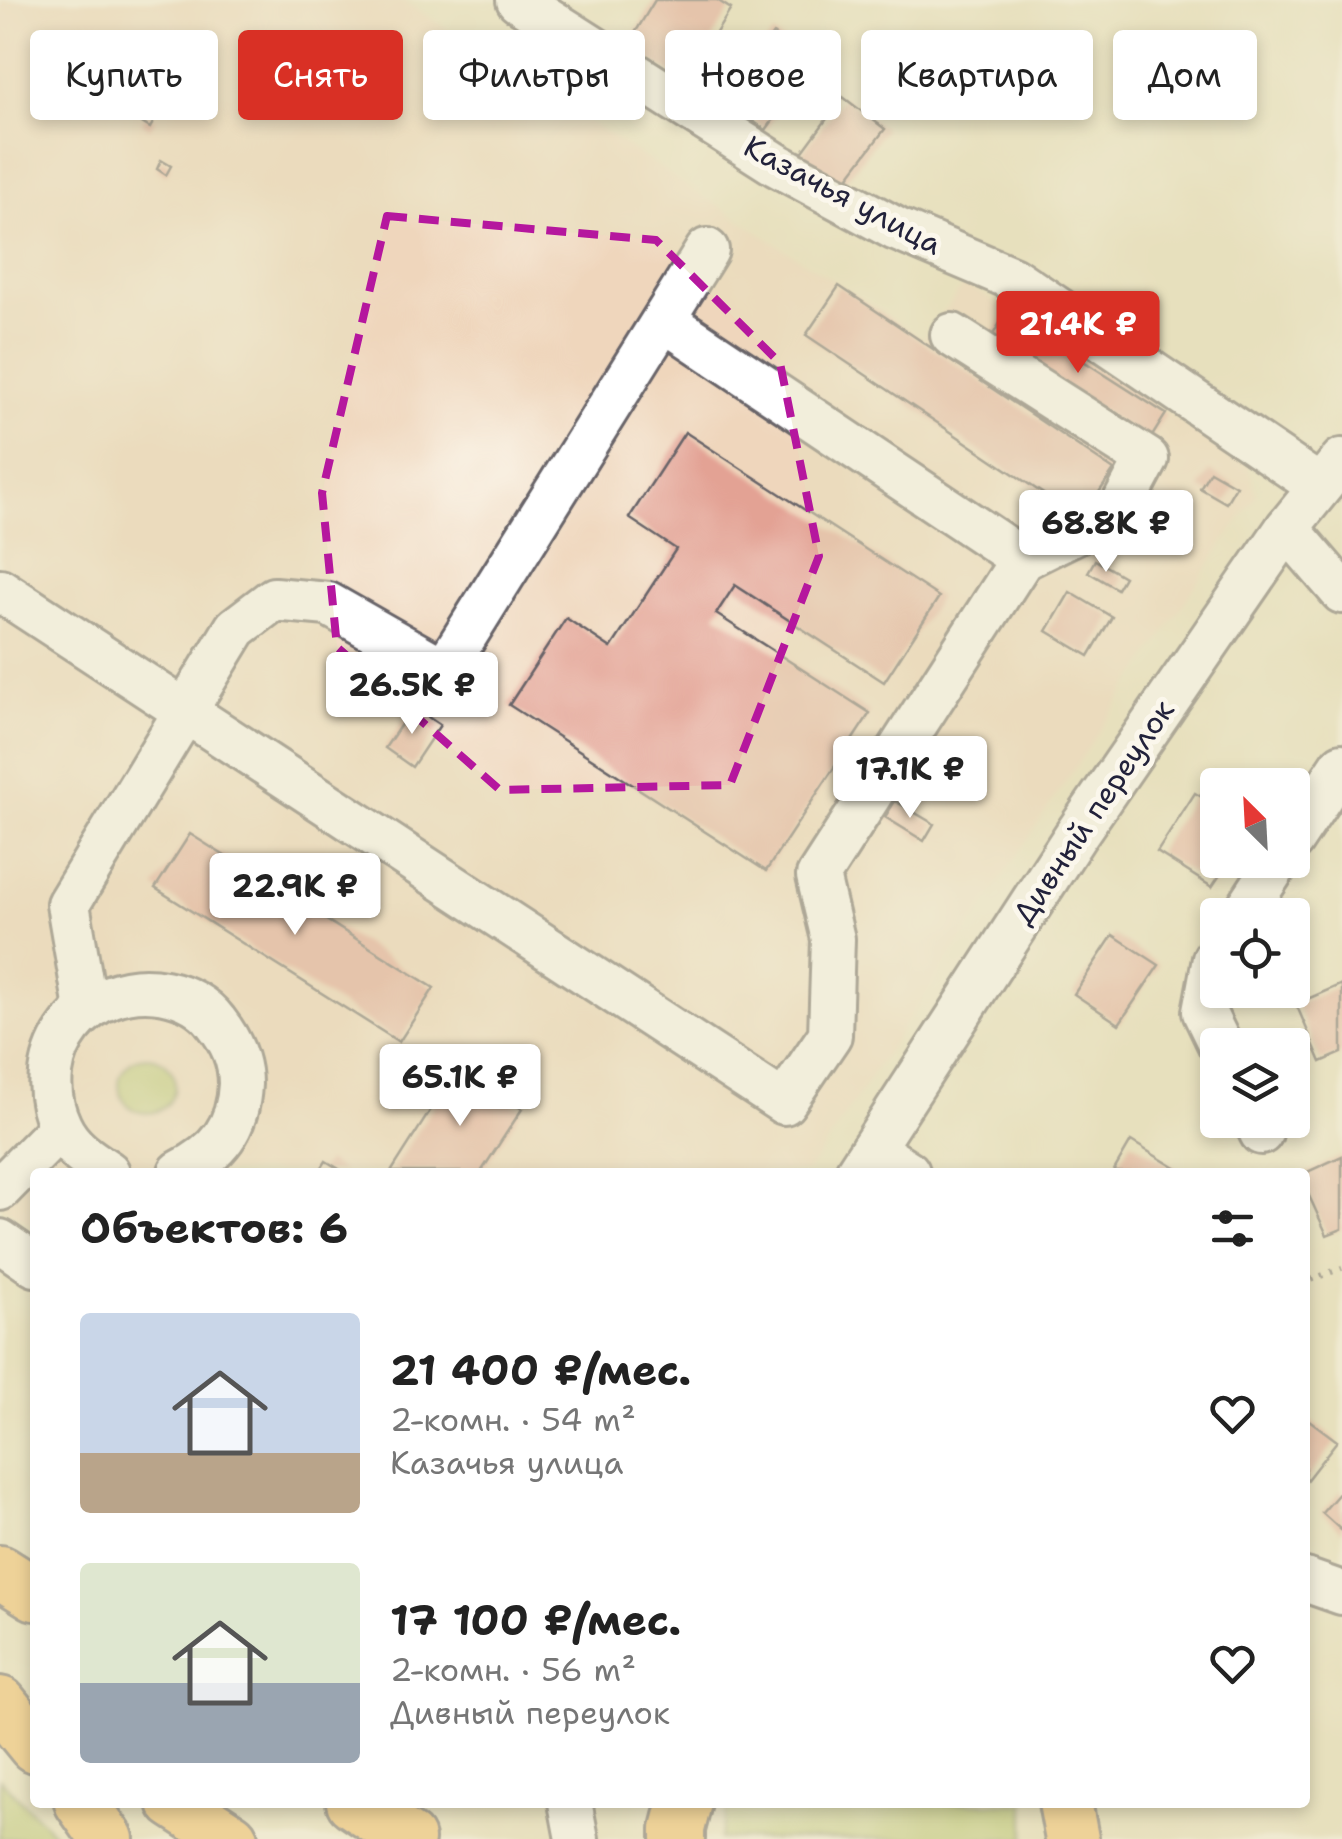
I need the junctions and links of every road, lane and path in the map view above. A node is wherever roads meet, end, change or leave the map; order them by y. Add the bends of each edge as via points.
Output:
1 (518, 0) edge
2 (707, 250) dead end
3 (664, 320) junction
4 (952, 335) dead end
5 (1330, 473) edge
6 (1288, 528) junction
7 (1022, 559) junction
8 (0, 590) edge
9 (1342, 592) edge
10 (186, 711) junction
11 (1342, 766) edge
12 (1310, 813) edge
13 (86, 1010) junction
14 (60, 1128) junction
15 (865, 1161) edge
16 (101, 1168) edge
17 (188, 1168) edge
18 (892, 1168) edge
19 (0, 1188) edge
20 (0, 1241) edge
21 (30, 1262) edge
22 (1342, 1268) edge
23 (1310, 1280) edge
24 (0, 1572) edge
25 (1310, 1582) edge
26 (30, 1591) edge
27 (1342, 1593) edge
28 (0, 1690) edge
29 (0, 1703) edge
30 (30, 1709) edge
31 (30, 1740) edge
32 (85, 1808) edge
33 (183, 1808) edge
34 (362, 1808) edge
35 (571, 1808) edge
36 (683, 1808) edge
37 (1067, 1808) edge
38 (107, 1839) edge
39 (230, 1839) edge
40 (408, 1839) edge
41 (577, 1839) edge
42 (678, 1839) edge
43 (1072, 1839) edge

1 - 5 street, Казачья улица via 778,165 896,229 1012,278
2 - 3 street
3 - 7 street
3 - 10 street via 444,670 328,604 274,600 236,628
4 - 7 street via 1146,460 1120,510
5 - 6 street, Дивный переулок
6 - 9 street
6 - 15 street, Дивный переулок via 1074,836
7 - 10 street via 818,876 833,939 830,1035 784,1103
8 - 10 street
10 - 13 street via 68,904
11 - 12 street
13 - 14 street via 64,1034 52,1065 50,1098
13 - 17 street via 115,993 148,989 181,996 210,1013 230,1040 240,1071 239,1104 226,1136
14 - 16 street via 80,1155
14 - 19 street
15 - 18 street
20 - 21 street
22 - 23 path
24 - 26 main road
25 - 27 street
28 - 30 main road
29 - 31 main road
32 - 38 main road
33 - 39 main road
34 - 40 main road
35 - 41 street
36 - 42 main road
37 - 43 main road

